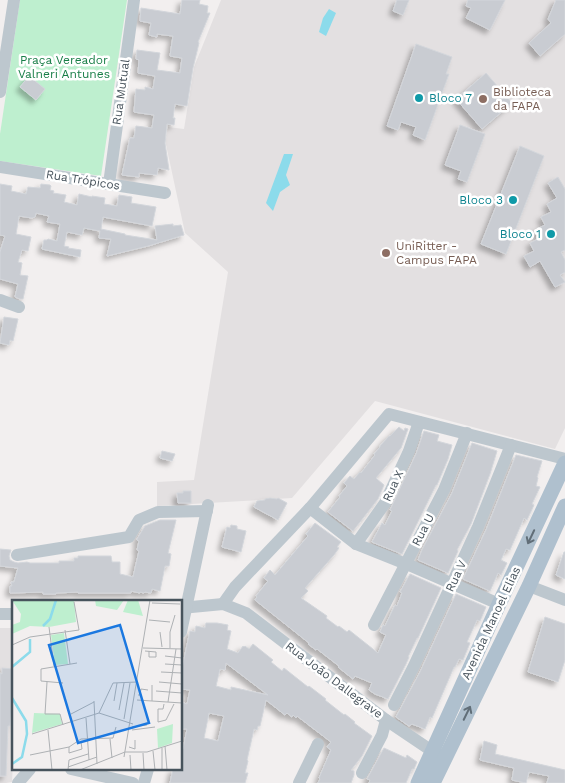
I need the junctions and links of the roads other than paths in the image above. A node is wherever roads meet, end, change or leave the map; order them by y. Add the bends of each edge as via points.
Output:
1 (14, 0) edge
2 (134, 0) edge
3 (0, 92) edge
4 (0, 167) edge
5 (109, 184) junction
6 (165, 193) dead end
7 (0, 300) edge
8 (19, 307) dead end
9 (419, 422) junction
10 (467, 433) junction
11 (511, 445) junction
12 (565, 461) edge
13 (558, 496) edge
14 (310, 508) junction
15 (544, 510) junction
16 (562, 512) edge
17 (356, 544) junction
18 (17, 555) dead end
19 (407, 565) junction
20 (452, 585) junction
21 (529, 586) junction
22 (235, 587) junction
23 (565, 600) edge
24 (223, 604) junction
25 (499, 604) junction
26 (184, 608) edge
27 (236, 609) junction
28 (182, 624) edge
29 (374, 624) dead end
30 (394, 705) dead end
31 (386, 720) junction
32 (318, 744) dead end
33 (438, 754) junction
34 (29, 770) edge
35 (35, 770) edge
36 (148, 770) edge
37 (77, 773) edge
38 (362, 773) dead end
39 (18, 783) edge
40 (32, 783) edge
41 (133, 783) edge
42 (144, 783) edge
43 (299, 783) edge
44 (418, 783) edge
45 (433, 783) edge

1 - 3 street
2 - 5 street, Rua Mutual
4 - 5 street, Rua Trópicos
5 - 6 street, Rua Trópicos
7 - 8 street
9 - 10 street
9 - 14 street via 389,414
9 - 17 street, Rua X via 385,504
10 - 11 street
10 - 19 street, Rua U via 444,490
11 - 12 street
11 - 20 street, Rua V
12 - 13 main road, Avenida Manoel Elias
13 - 15 main road, Avenida Manoel Elias
14 - 17 street
14 - 22 street
15 - 16 main road
15 -> 25 main road, Avenida Manoel Elias
16 - 21 main road, Avenida Manoel Elias
17 - 19 street
18 - 26 street via 129,537 139,520 158,512 208,507
19 - 20 street
19 - 29 street, Rua U
20 - 25 street
20 - 30 street, Rua V
21 - 23 street
33 -> 21 main road, Avenida Manoel Elias
22 - 24 street
22 - 26 street
22 - 27 street
24 - 26 street
24 - 27 street, Rua João Dallegrave
25 - 33 main road, Avenida Manoel Elias
26 - 28 street
27 - 31 street, Rua João Dallegrave via 246,612
31 - 33 street, Rua João Dallegrave
31 - 38 street via 382,735
32 - 43 street
33 - 44 main road, Avenida Manoel Elias
33 - 45 main road, Avenida Manoel Elias
34 - 39 street
35 - 40 street
36 - 42 street
37 - 41 street

